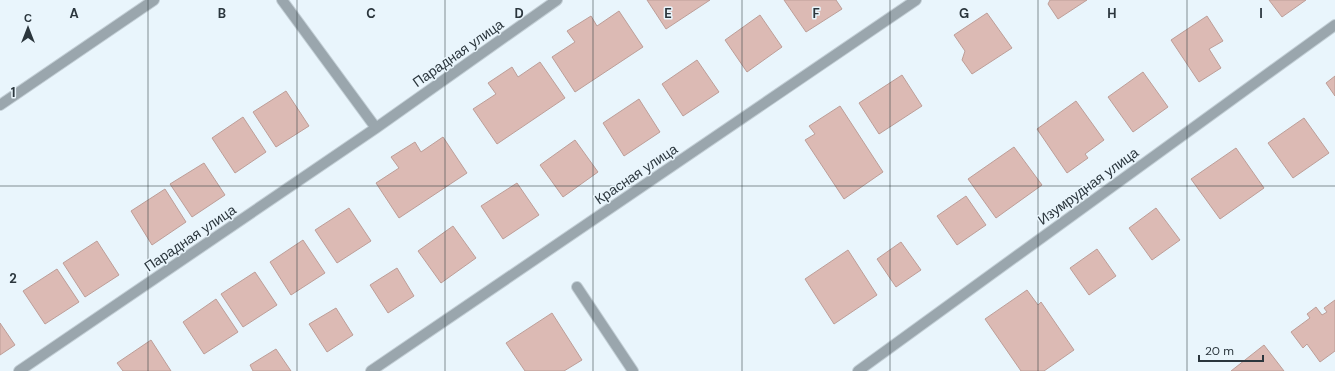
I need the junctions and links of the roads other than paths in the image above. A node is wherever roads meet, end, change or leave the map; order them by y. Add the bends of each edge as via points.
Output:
1 (154, 0) edge
2 (282, 0) edge
3 (557, 0) edge
4 (916, 0) edge
5 (1335, 25) edge
6 (0, 105) edge
7 (376, 128) junction
8 (576, 287) dead end
9 (19, 371) edge
10 (371, 371) edge
11 (633, 371) edge
12 (858, 371) edge

1 - 6 street
2 - 7 street
3 - 7 street, Парадная улица
4 - 10 street, Красная улица
5 - 12 street, Изумрудная улица
7 - 9 street, Парадная улица
8 - 11 street

